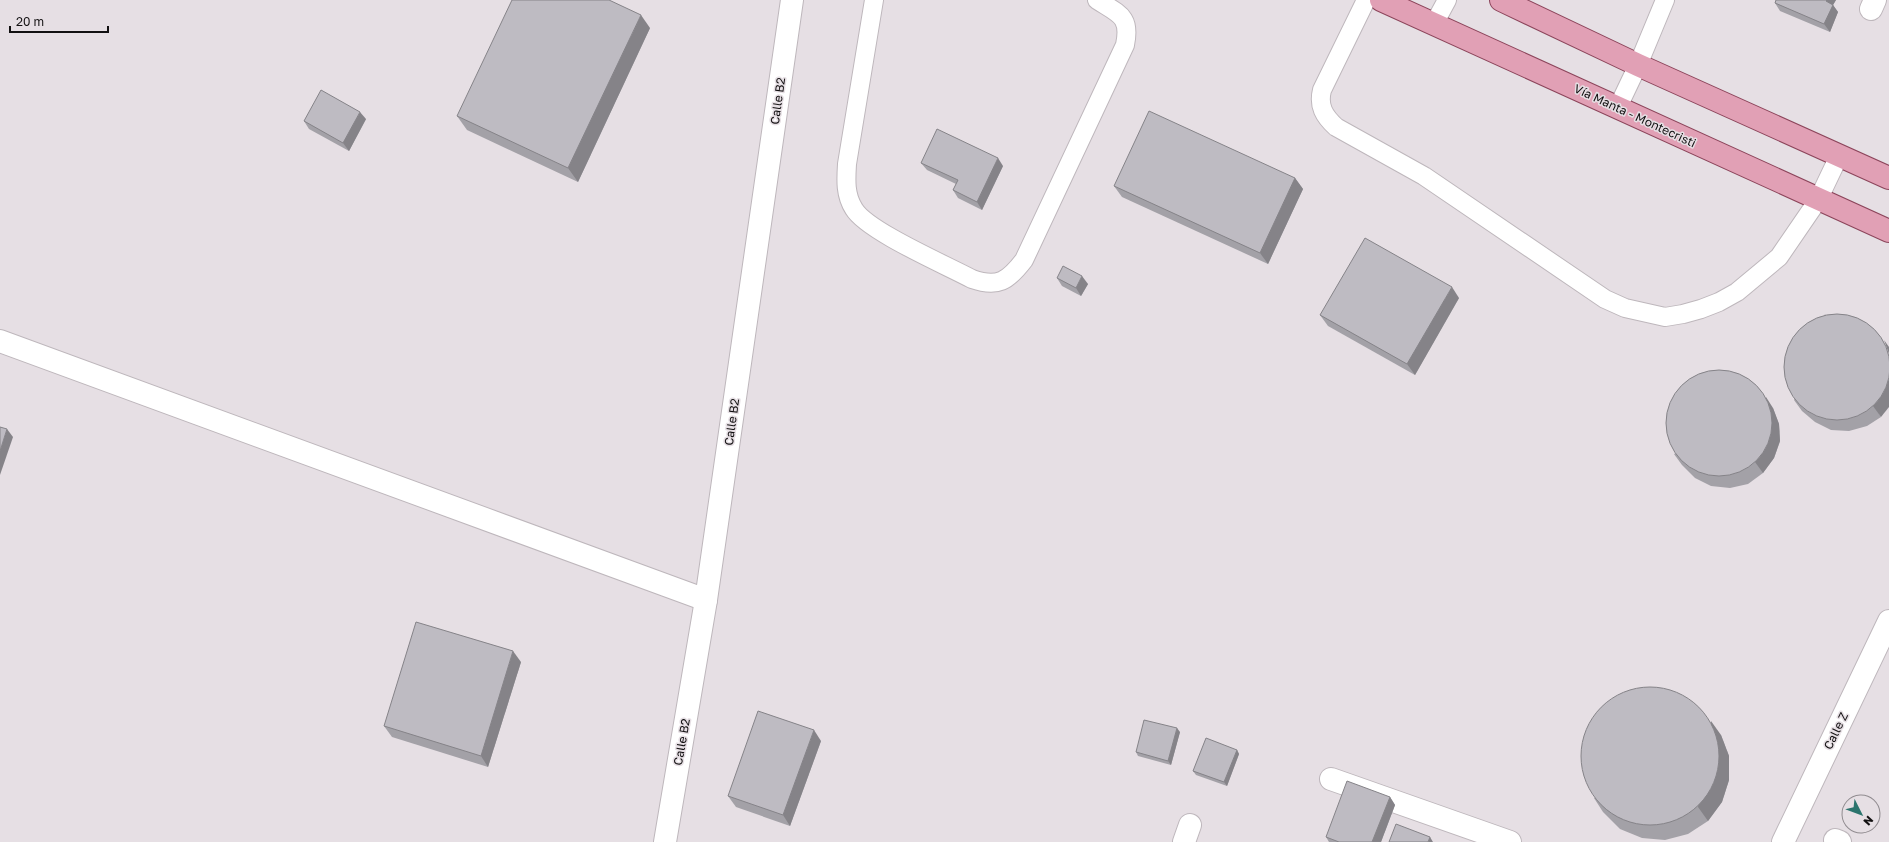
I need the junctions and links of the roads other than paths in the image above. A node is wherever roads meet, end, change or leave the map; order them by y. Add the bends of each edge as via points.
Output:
1 (792, 0) edge
2 (874, 0) edge
3 (1098, 0) edge
4 (1366, 0) edge
5 (1381, 0) edge
6 (1447, 0) edge
7 (1501, 0) edge
8 (1664, 0) edge
9 (1434, 24) junction
10 (1638, 65) junction
11 (1618, 107) junction
12 (1839, 156) junction
13 (1889, 178) edge
14 (1818, 200) junction
15 (1889, 231) edge
16 (0, 342) edge
17 (706, 600) junction
18 (1889, 621) edge
19 (1331, 779) dead end
20 (665, 842) edge
21 (1510, 842) edge
22 (1783, 842) edge

1 - 17 street, Calle B2
2 - 3 lane via 847,164 846,188 849,199 854,210 871,227 972,279 990,283 1007,279 1024,260 1125,45 1128,31 1125,20 1117,11
4 - 14 lane via 1322,90 1320,100 1326,118 1336,127 1424,176 1605,299 1625,308 1665,317 1684,314 1719,302 1737,292 1780,257
5 - 9 main road, Vía Manta - Montecristi
6 - 9 lane
7 - 10 main road
8 - 10 lane
9 - 11 main road, Vía Manta - Montecristi
10 - 11 lane
10 - 12 main road
11 - 14 main road, Vía Manta - Montecristi
12 - 13 main road
12 - 14 lane
14 - 15 main road, Vía Manta - Montecristi
16 - 17 street
17 - 20 street, Calle B2
18 - 22 street, Calle Z
19 - 21 street

